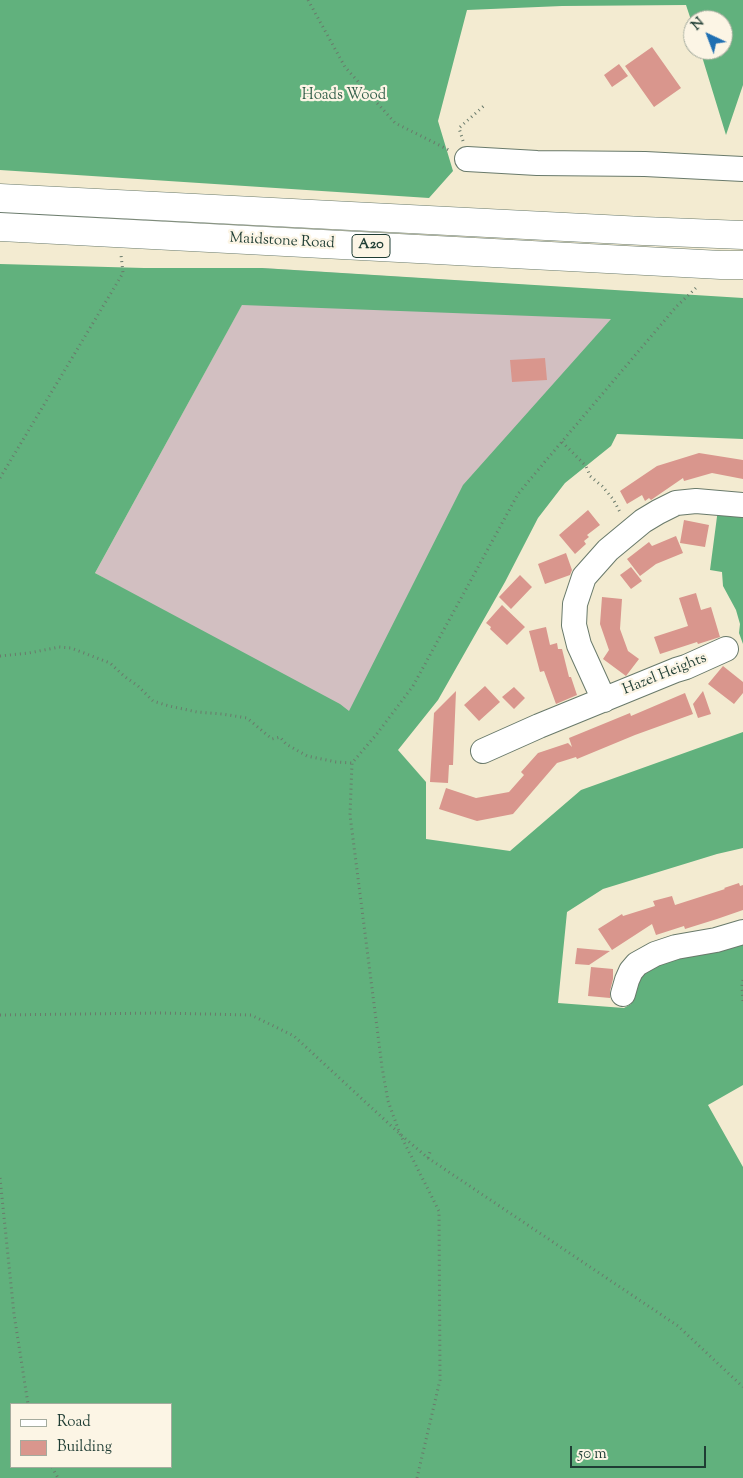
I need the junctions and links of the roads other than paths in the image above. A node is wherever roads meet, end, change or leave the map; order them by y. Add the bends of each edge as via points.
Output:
1 (467, 159) road end
2 (743, 169) edge
3 (0, 198) edge
4 (0, 227) edge
5 (743, 235) edge
6 (732, 265) edge
7 (743, 505) edge
8 (726, 649) dead end
9 (604, 700) junction
10 (483, 751) dead end
11 (742, 932) edge
12 (623, 994) dead end

1 - 2 street
3 - 5 main road, Maidstone Road / A20
4 - 6 main road, Maidstone Road / A20
7 - 9 street, Hazel Heights via 696,501 676,503 646,519 608,550 584,577 575,604 574,625 579,645
8 - 9 street, Hazel Heights
9 - 10 street, Hazel Heights
11 - 12 street via 655,954 631,971

